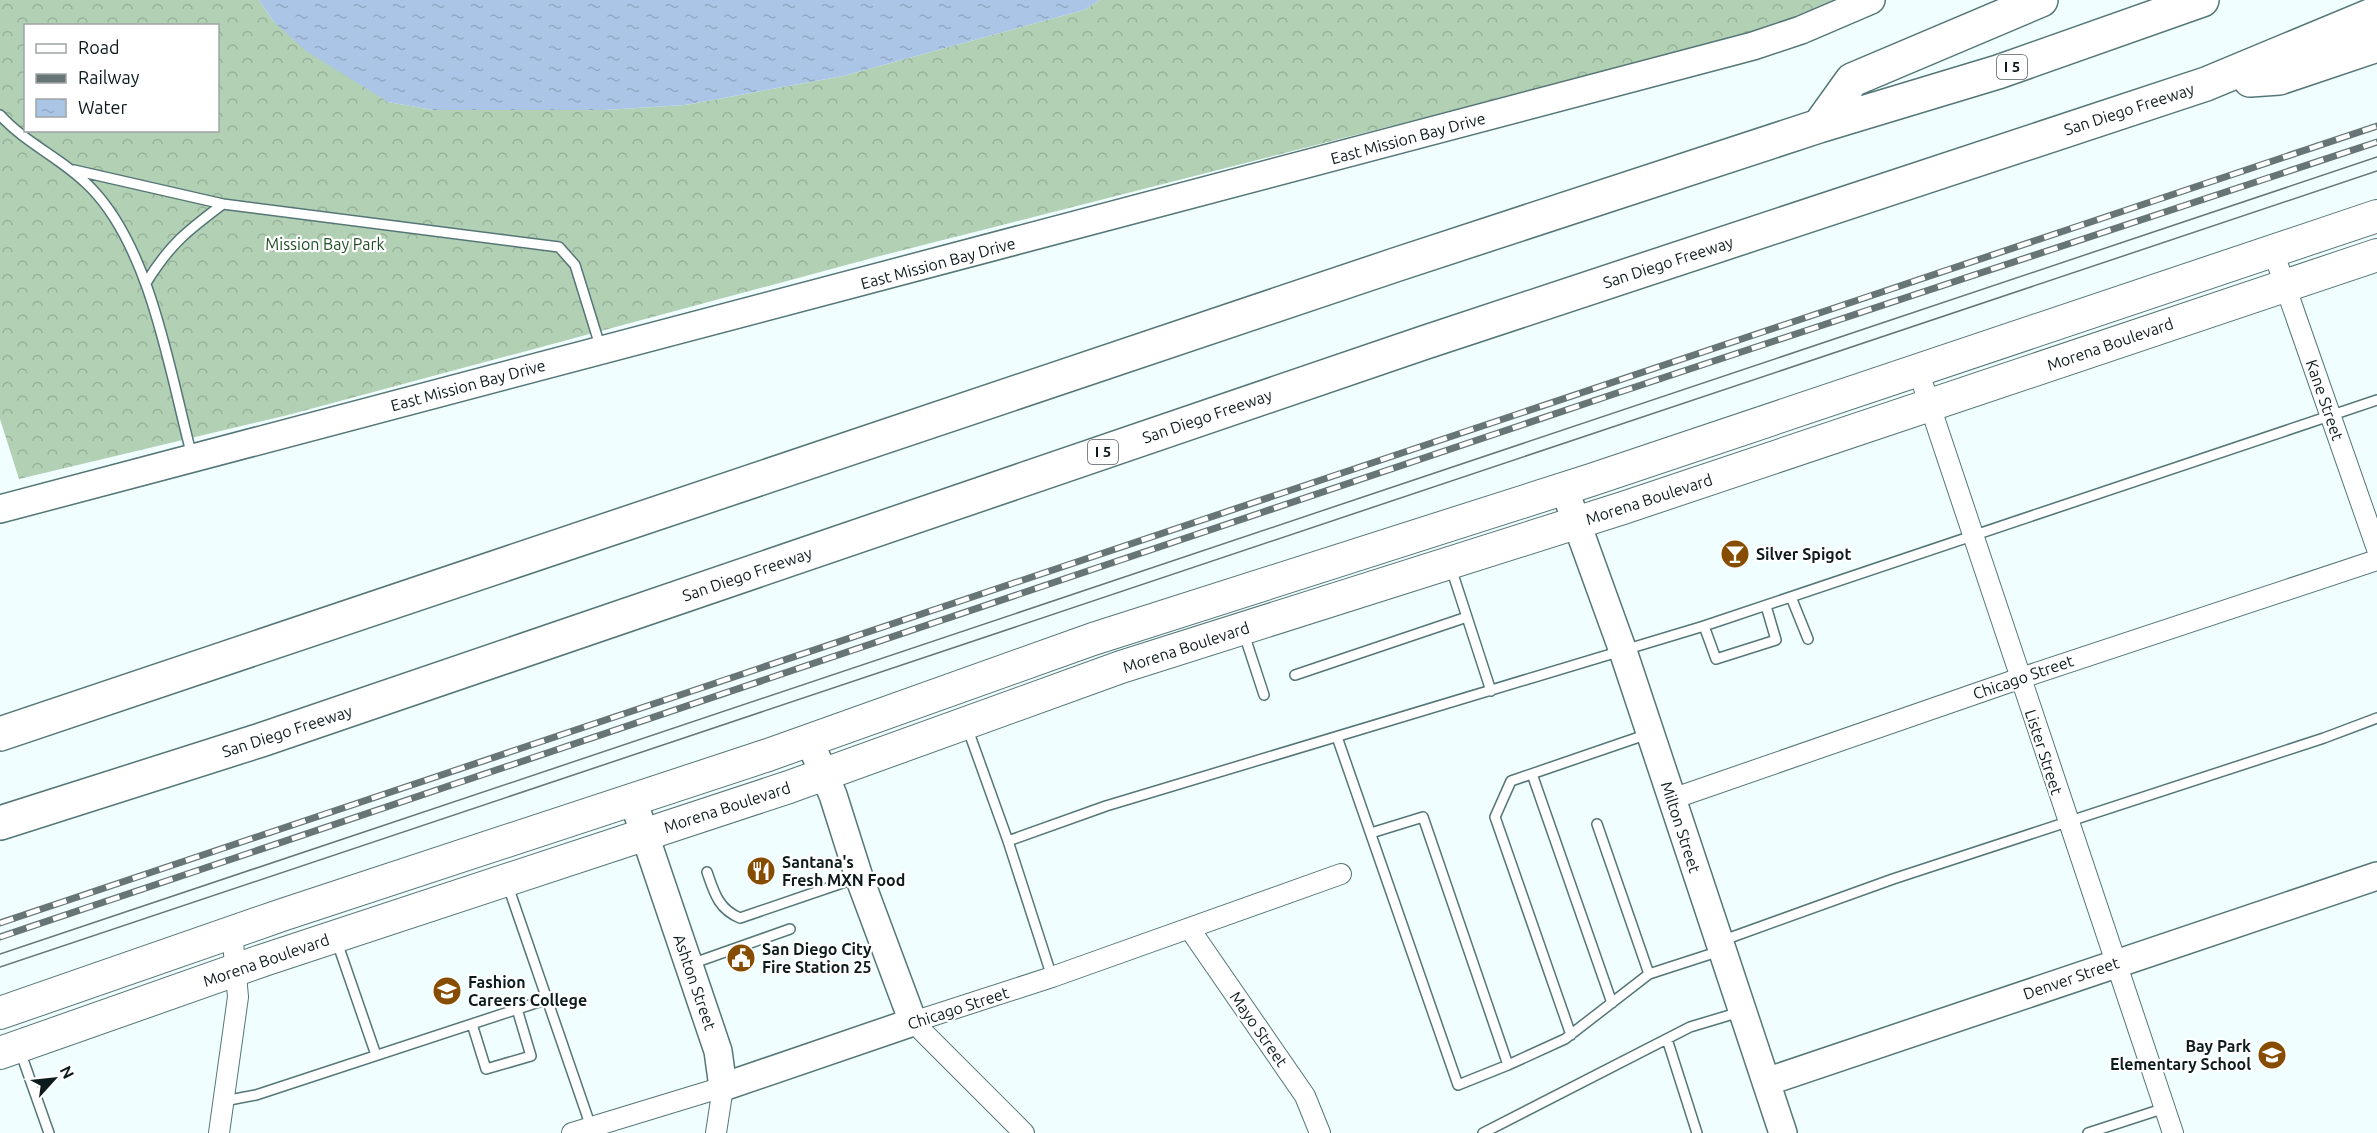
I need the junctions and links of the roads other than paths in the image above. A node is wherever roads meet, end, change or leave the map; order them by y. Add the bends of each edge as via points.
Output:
1 (1871, 0) edge
2 (2041, 0) edge
3 (2202, 0) edge
4 (2377, 13) edge
5 (2377, 45) edge
6 (2206, 84) junction
7 (0, 115) edge
8 (1819, 126) junction
9 (74, 170) junction
10 (223, 204) junction
11 (2377, 216) edge
12 (2273, 251) junction
13 (2377, 255) edge
14 (146, 283) junction
15 (2285, 284) junction
16 (601, 349) junction
17 (1918, 370) junction
18 (2377, 400) edge
19 (1929, 405) junction
20 (2331, 416) junction
21 (192, 459) junction
22 (1564, 489) junction
23 (0, 509) edge
24 (1576, 523) junction
25 (1973, 536) junction
26 (2377, 549) edge
27 (2377, 560) edge
28 (1450, 563) junction
29 (1791, 597) junction
30 (1766, 606) junction
31 (1467, 617) junction
32 (1704, 626) junction
33 (1242, 629) junction
34 (1808, 639) dead end
35 (1623, 651) junction
36 (1294, 675) dead end
37 (2021, 678) junction
38 (1491, 691) junction
39 (1264, 695) dead end
40 (2377, 718) edge
41 (966, 723) junction
42 (1649, 733) junction
43 (0, 734) edge
44 (1337, 737) junction
45 (809, 740) junction
46 (823, 774) junction
47 (1532, 774) junction
48 (1672, 799) junction
49 (633, 800) junction
50 (2067, 821) junction
51 (0, 823) edge
52 (1597, 824) dead end
53 (1371, 833) junction
54 (645, 834) junction
55 (1008, 841) junction
56 (707, 872) dead end
57 (1341, 874) dead end
58 (2377, 876) edge
59 (859, 877) junction
60 (506, 881) junction
61 (1189, 928) junction
62 (790, 929) dead end
63 (232, 932) junction
64 (335, 937) junction
65 (1720, 946) junction
66 (2115, 963) junction
67 (689, 965) junction
68 (237, 970) junction
69 (1649, 974) junction
70 (1052, 977) junction
71 (548, 999) junction
72 (1612, 1003) junction
73 (517, 1009) junction
74 (1743, 1011) junction
75 (0, 1013) edge
76 (913, 1022) junction
77 (472, 1024) junction
78 (1571, 1035) junction
79 (1667, 1039) junction
80 (9, 1049) edge
81 (376, 1055) junction
82 (1508, 1065) junction
83 (1766, 1082) junction
84 (723, 1087) junction
85 (224, 1101) junction
86 (2165, 1108) junction
87 (591, 1127) junction
88 (49, 1133) edge
89 (219, 1133) edge
90 (572, 1133) edge
91 (716, 1133) edge
92 (1024, 1133) edge
93 (1320, 1133) edge
94 (1483, 1133) edge
95 (1697, 1133) edge
96 (1783, 1133) edge
97 (2088, 1133) edge
98 (2173, 1133) edge

1 - 16 main road, East Mission Bay Drive via 1753,46 820,295
2 - 8 highway via 1852,80
3 - 8 highway, I 5 via 1998,72
4 - 6 highway, San Diego Freeway / I 5
5 - 6 highway via 2279,78
6 - 51 highway, San Diego Freeway / I 5 via 1412,346 261,740
7 - 9 lane
8 - 43 highway, I 5
9 - 10 lane
9 - 14 lane via 106,205
10 - 14 lane via 164,254
10 - 16 lane via 559,247 575,265
11 - 12 main road
12 - 15 street, Kane Street
12 - 17 main road
13 - 15 main road, Morena Boulevard
14 - 21 lane
15 - 19 main road, Morena Boulevard
15 - 20 street, Kane Street
16 - 21 main road, East Mission Bay Drive
17 - 19 street, Lister Street
17 - 22 main road
18 - 20 lane
19 - 24 main road, Morena Boulevard
19 - 25 street, Lister Street
20 - 25 lane
20 - 26 street, Kane Street
21 - 23 main road, East Mission Bay Drive
22 - 24 main road, Milton Street
22 - 45 main road via 1093,639
24 - 28 main road, Morena Boulevard
24 - 35 main road, Milton Street
25 - 29 lane
25 - 37 street, Lister Street
27 - 37 street, Chicago Street
28 - 31 lane
28 - 33 main road, Morena Boulevard
29 - 30 lane
29 - 34 lane
30 - 32 lane
30 - 32 lane via 1776,640 1716,659
31 - 36 lane
31 - 38 lane
32 - 35 lane
33 - 39 lane
33 - 41 main road, Morena Boulevard via 1121,667
35 - 38 lane
35 - 42 main road, Milton Street
37 - 48 street, Chicago Street
37 - 50 street, Lister Street
38 - 44 lane
40 - 50 lane
41 - 46 main road, Morena Boulevard
41 - 55 lane
42 - 47 lane
42 - 48 main road, Milton Street
44 - 53 lane
44 - 55 lane via 1106,806
45 - 46 main road
45 - 49 main road
46 - 54 main road, Morena Boulevard
46 - 59 main road
47 - 72 lane
47 - 78 lane via 1512,781 1495,818
48 - 65 main road, Milton Street
49 - 54 main road, Ashton Street
49 - 63 main road
50 - 65 lane
50 - 66 street, Lister Street
52 - 69 lane
53 - 82 lane via 1423,817
53 - 82 lane via 1458,1085
54 - 60 main road, Morena Boulevard
54 - 67 main road, Ashton Street
55 - 70 lane
56 - 59 lane via 720,905 740,918
57 - 61 street, Chicago Street
58 - 66 main road, Denver Street
59 - 76 main road
60 - 64 main road, Morena Boulevard
60 - 71 lane
61 - 70 street, Chicago Street
61 - 93 street, Mayo Street via 1305,1096
62 - 67 lane
63 - 68 street
63 - 75 main road
64 - 68 main road, Morena Boulevard
64 - 81 lane
65 - 69 lane
65 - 74 main road, Milton Street
66 - 83 main road, Denver Street
66 - 86 street, Lister Street
67 - 84 main road, Ashton Street via 718,1051
68 - 80 main road, Morena Boulevard
68 - 85 street via 238,997
69 - 72 lane
70 - 76 street, Chicago Street
71 - 73 lane
71 - 87 lane
72 - 78 lane
73 - 77 lane
73 - 77 lane via 531,1056 486,1070
74 - 79 lane via 1690,1027
74 - 83 main road, Milton Street
76 - 84 main road, Chicago Street
76 - 92 street
77 - 81 lane
78 - 82 lane
79 - 94 lane
79 - 95 lane
80 - 88 lane
81 - 85 lane via 256,1095
83 - 96 main road, Milton Street
84 - 87 street, Chicago Street
84 - 91 street, Ashton Street
85 - 89 street
86 - 97 lane
86 - 98 street, Lister Street
87 - 90 street, Chicago Street

